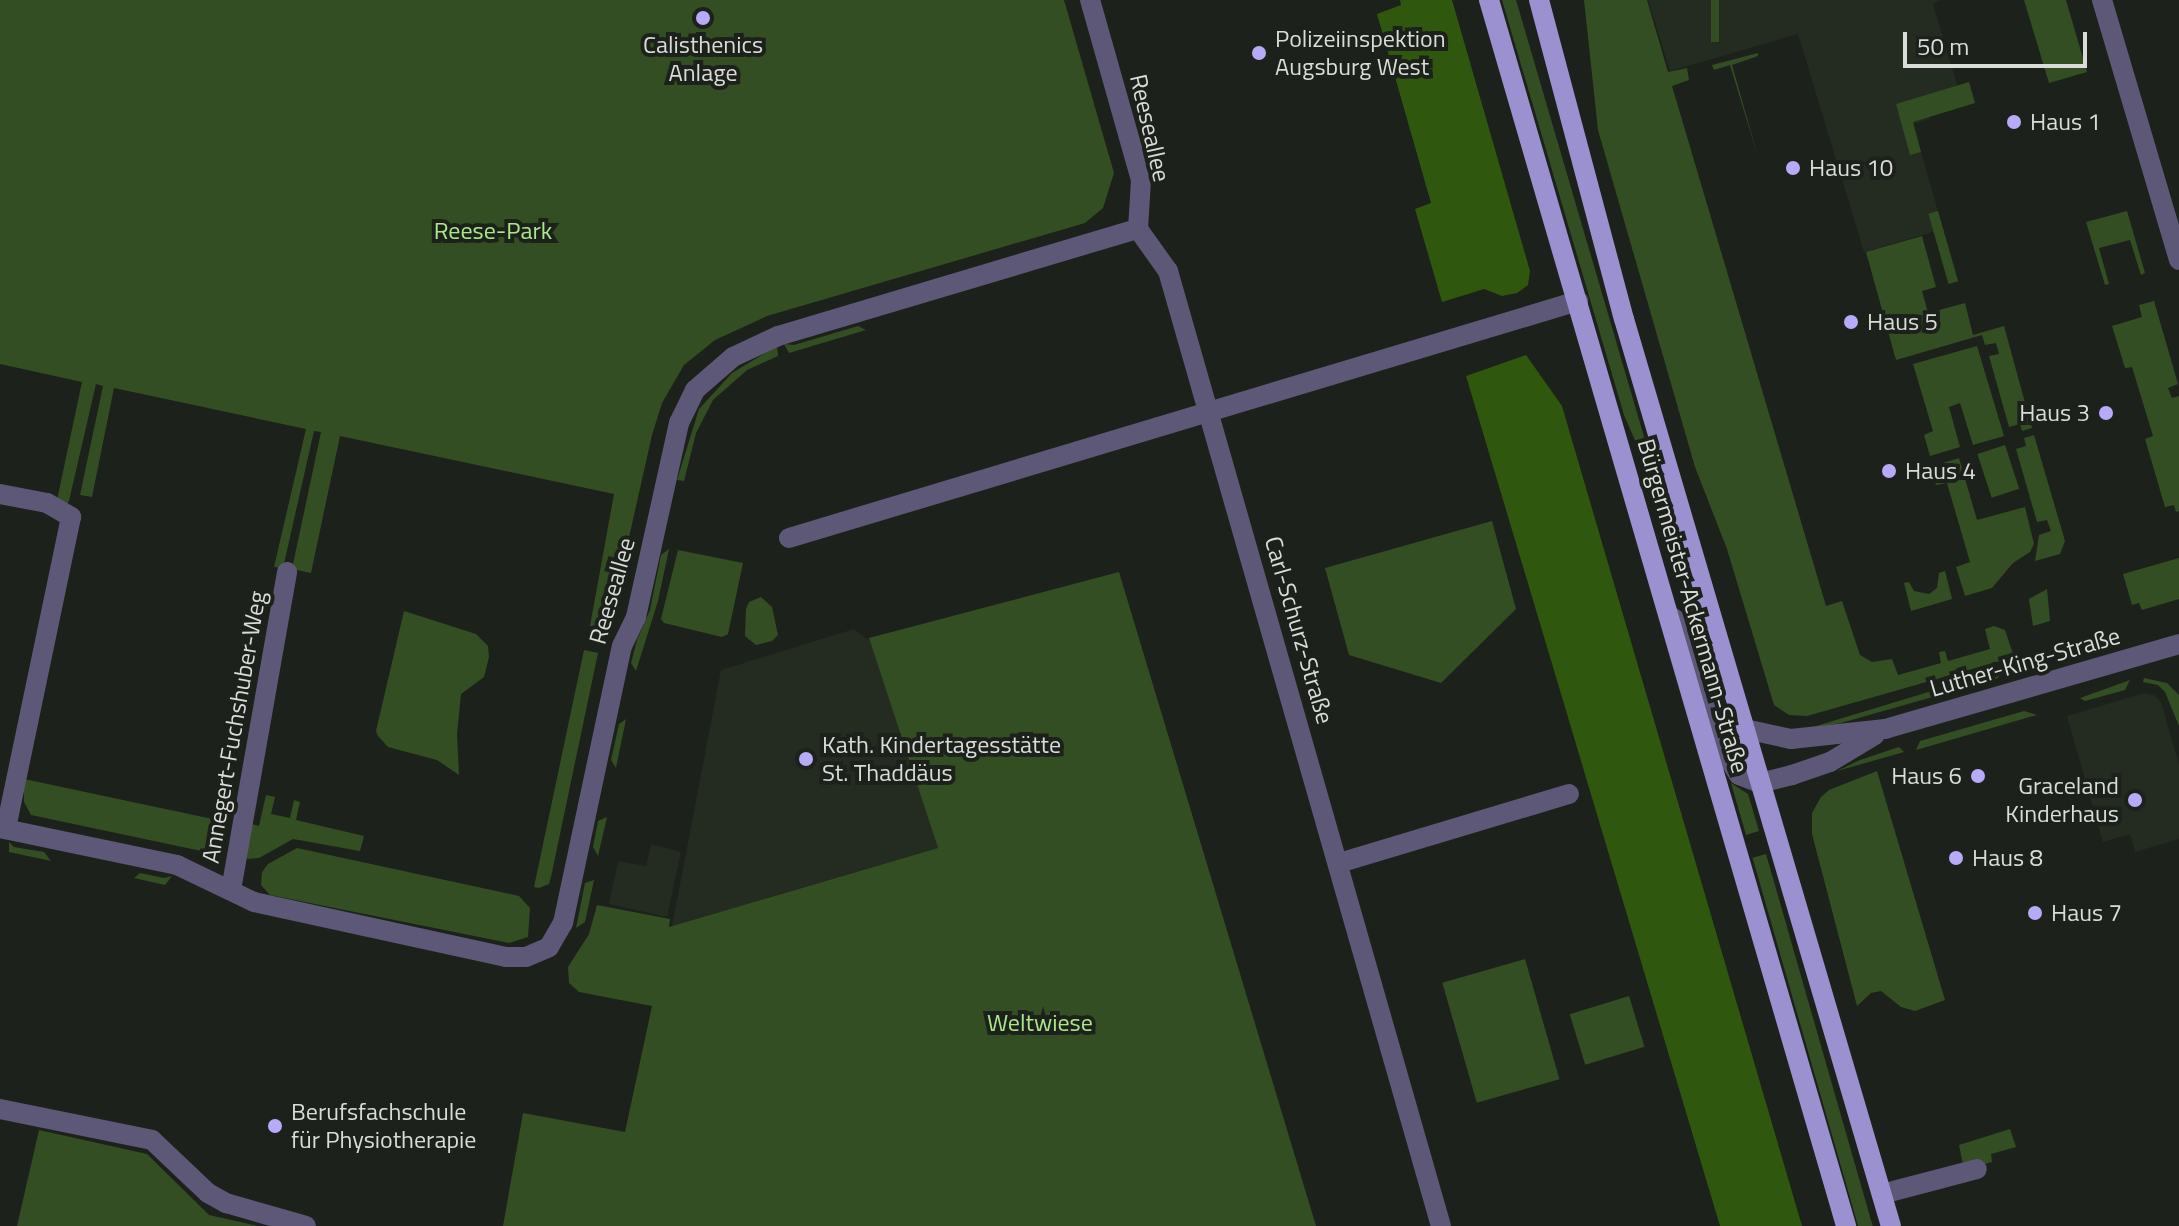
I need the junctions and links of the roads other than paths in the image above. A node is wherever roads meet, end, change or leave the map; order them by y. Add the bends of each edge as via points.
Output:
1 (1090, 0) edge
2 (1489, 0) edge
3 (1539, 0) edge
4 (2102, 0) edge
5 (1138, 229) junction
6 (2179, 260) edge
7 (1578, 301) junction
8 (1209, 412) junction
9 (0, 494) edge
10 (789, 538) dead end
11 (287, 572) dead end
12 (1669, 615) junction
13 (2179, 644) edge
14 (1745, 729) junction
15 (1885, 729) junction
16 (1760, 783) junction
17 (1569, 794) dead end
18 (3, 829) edge
19 (1339, 863) junction
20 (231, 890) junction
21 (0, 1109) edge
22 (1977, 1169) dead end
23 (1882, 1194) junction
24 (306, 1226) edge
25 (1441, 1226) edge
26 (1846, 1226) edge
27 (1891, 1226) edge

1 - 5 street, Reeseallee via 1141,180
2 - 7 main road, Bürgermeister-Ackermann-Straße
3 - 14 main road, Bürgermeister-Ackermann-Straße via 1624,319
4 - 6 street
5 - 8 street, Carl-Schurz-Straße via 1168,271
5 - 20 street, Reeseallee via 778,336 733,357 695,390 679,423 636,617 622,646 563,923 549,947 526,957 506,957 254,902
7 - 8 street
7 - 12 main road, Bürgermeister-Ackermann-Straße
8 - 10 street
8 - 19 street, Carl-Schurz-Straße
9 - 18 street via 47,503 71,517
11 - 20 street, Annegert-Fuchshuber-Weg
12 - 16 street via 1687,628 1729,759 1739,775
12 - 26 main road, Bürgermeister-Ackermann-Straße
13 - 15 street, Luther-King-Straße
14 - 15 street, Luther-King-Straße via 1791,739
14 - 16 main road, Bürgermeister-Ackermann-Straße
15 - 16 street, Luther-King-Straße via 1830,762
16 - 23 main road, Bürgermeister-Ackermann-Straße
17 - 19 street
18 - 20 street, Reeseallee via 177,865
19 - 25 street, Carl-Schurz-Straße
21 - 24 street via 152,1140 208,1193
22 - 23 street
23 - 27 main road, Bürgermeister-Ackermann-Straße

